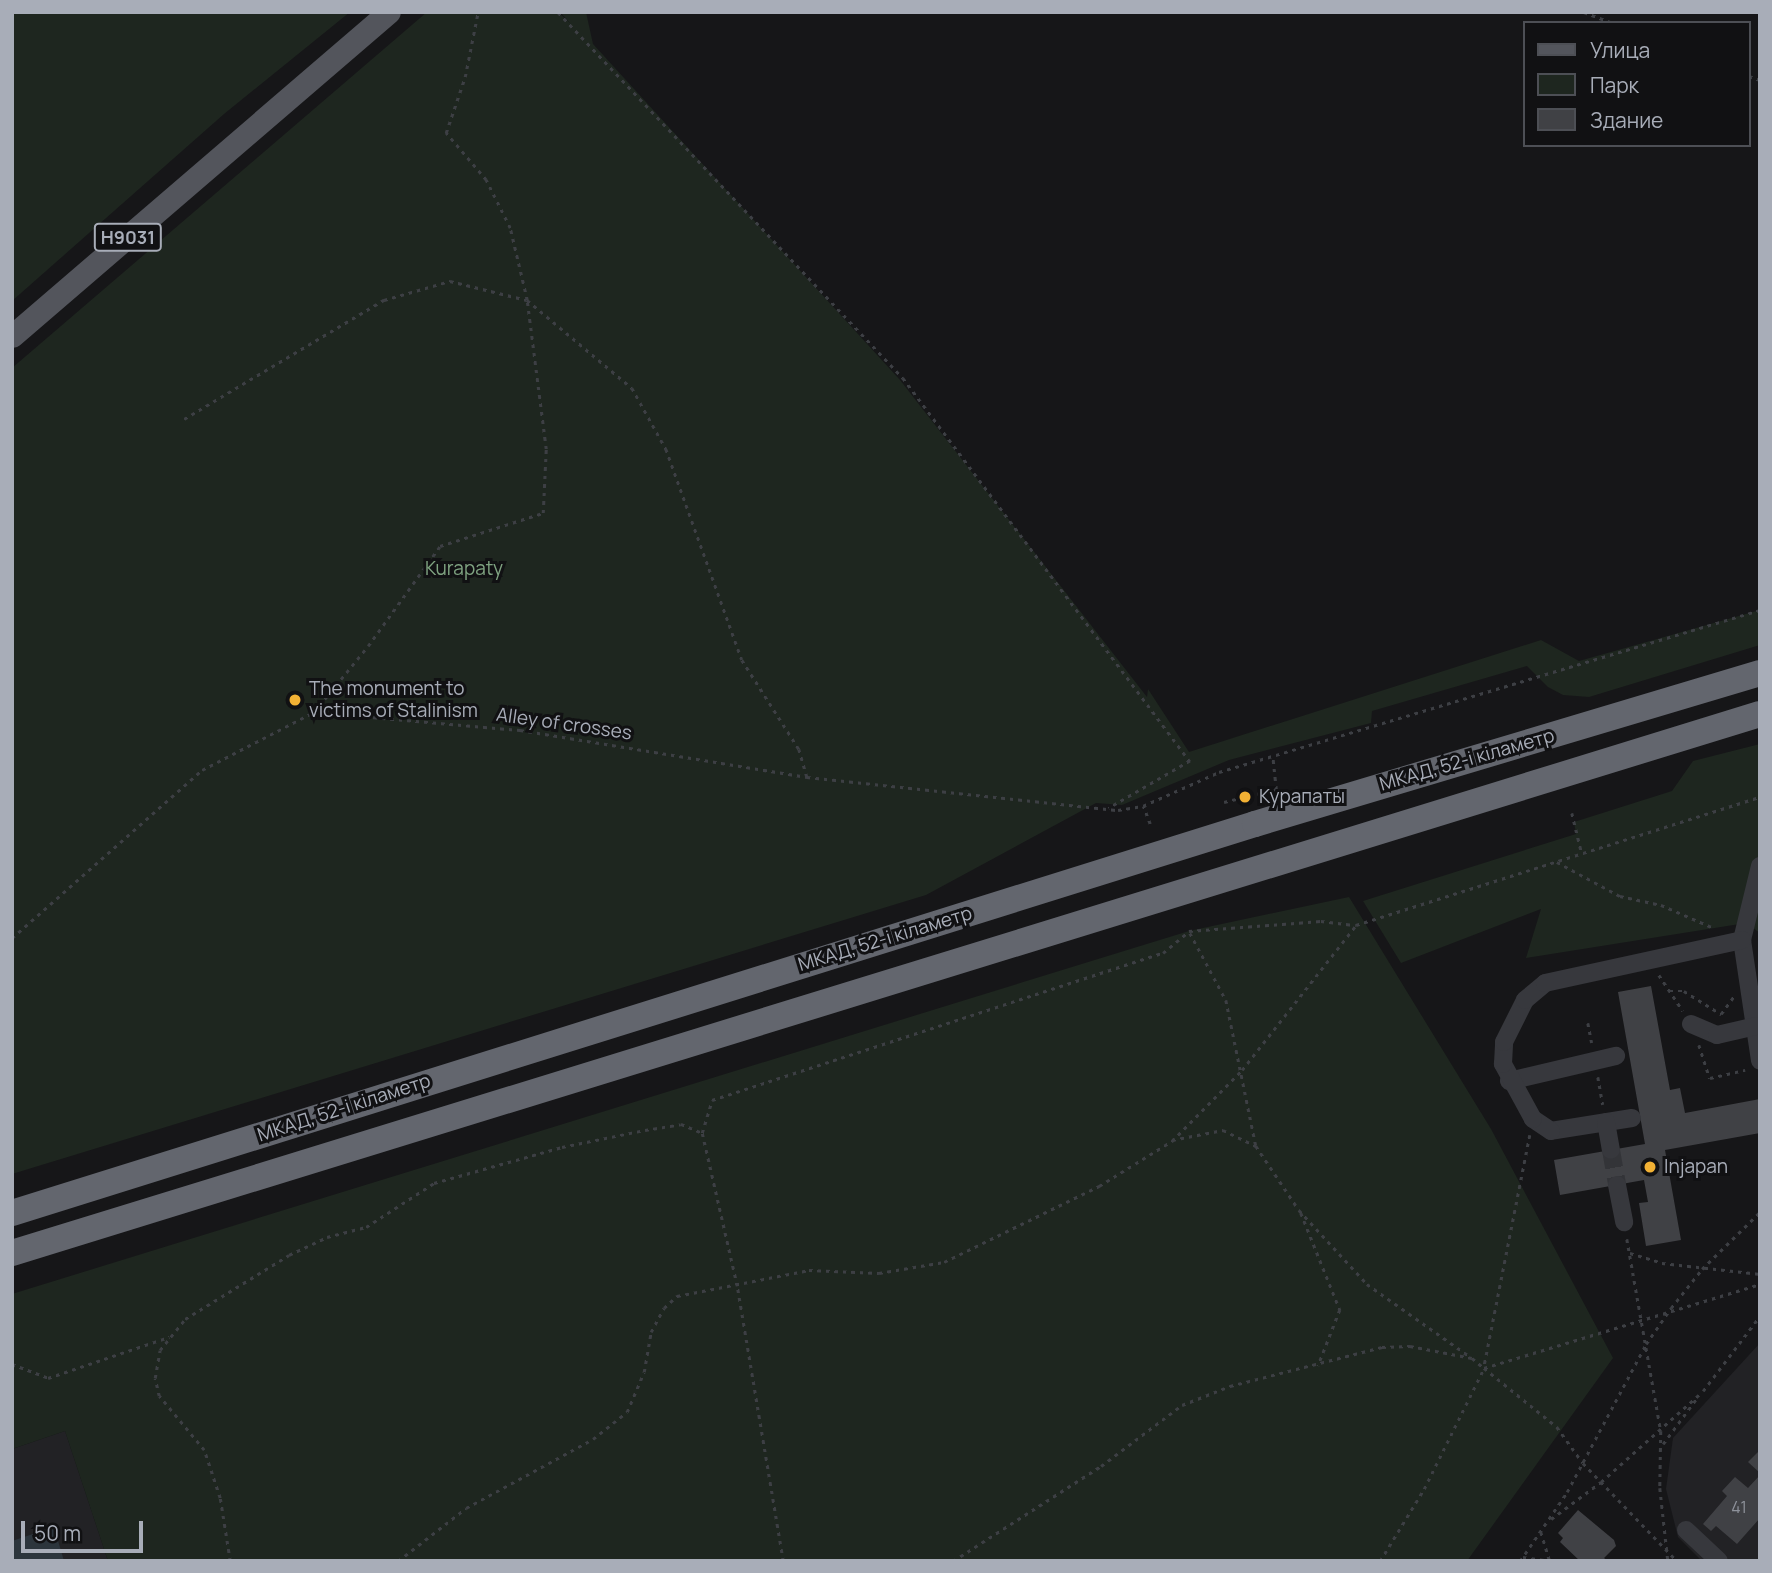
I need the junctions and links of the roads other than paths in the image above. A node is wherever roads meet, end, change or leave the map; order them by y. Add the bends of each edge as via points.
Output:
1 (389, 12) edge
2 (12, 336) edge
3 (1760, 673) edge
4 (1760, 714) edge
5 (1760, 866) edge
6 (1737, 942) junction
7 (1691, 1024) dead end
8 (1755, 1026) junction
9 (1616, 1056) dead end
10 (1760, 1062) edge
11 (1509, 1081) junction
12 (1632, 1118) dead end
13 (1606, 1122) junction
14 (1611, 1150) tunnel mouth
15 (1617, 1185) tunnel mouth
16 (12, 1213) edge
17 (1624, 1222) road end
18 (17, 1252) edge
19 (1686, 1530) dead end
20 (1718, 1561) edge

1 - 2 main road, Н9031
3 - 16 highway, МКАД, 52-і кіламетр via 1303,809
4 - 18 highway, МКАД, 52-і кіламетр
5 - 6 lane
6 - 8 lane
6 - 11 lane via 1545,983 1525,1000 1504,1042 1503,1063
7 - 8 lane via 1717,1035
8 - 10 lane
9 - 11 lane
11 - 13 lane via 1533,1119 1551,1131
12 - 13 lane
13 - 14 lane
15 - 17 lane
19 - 20 lane

